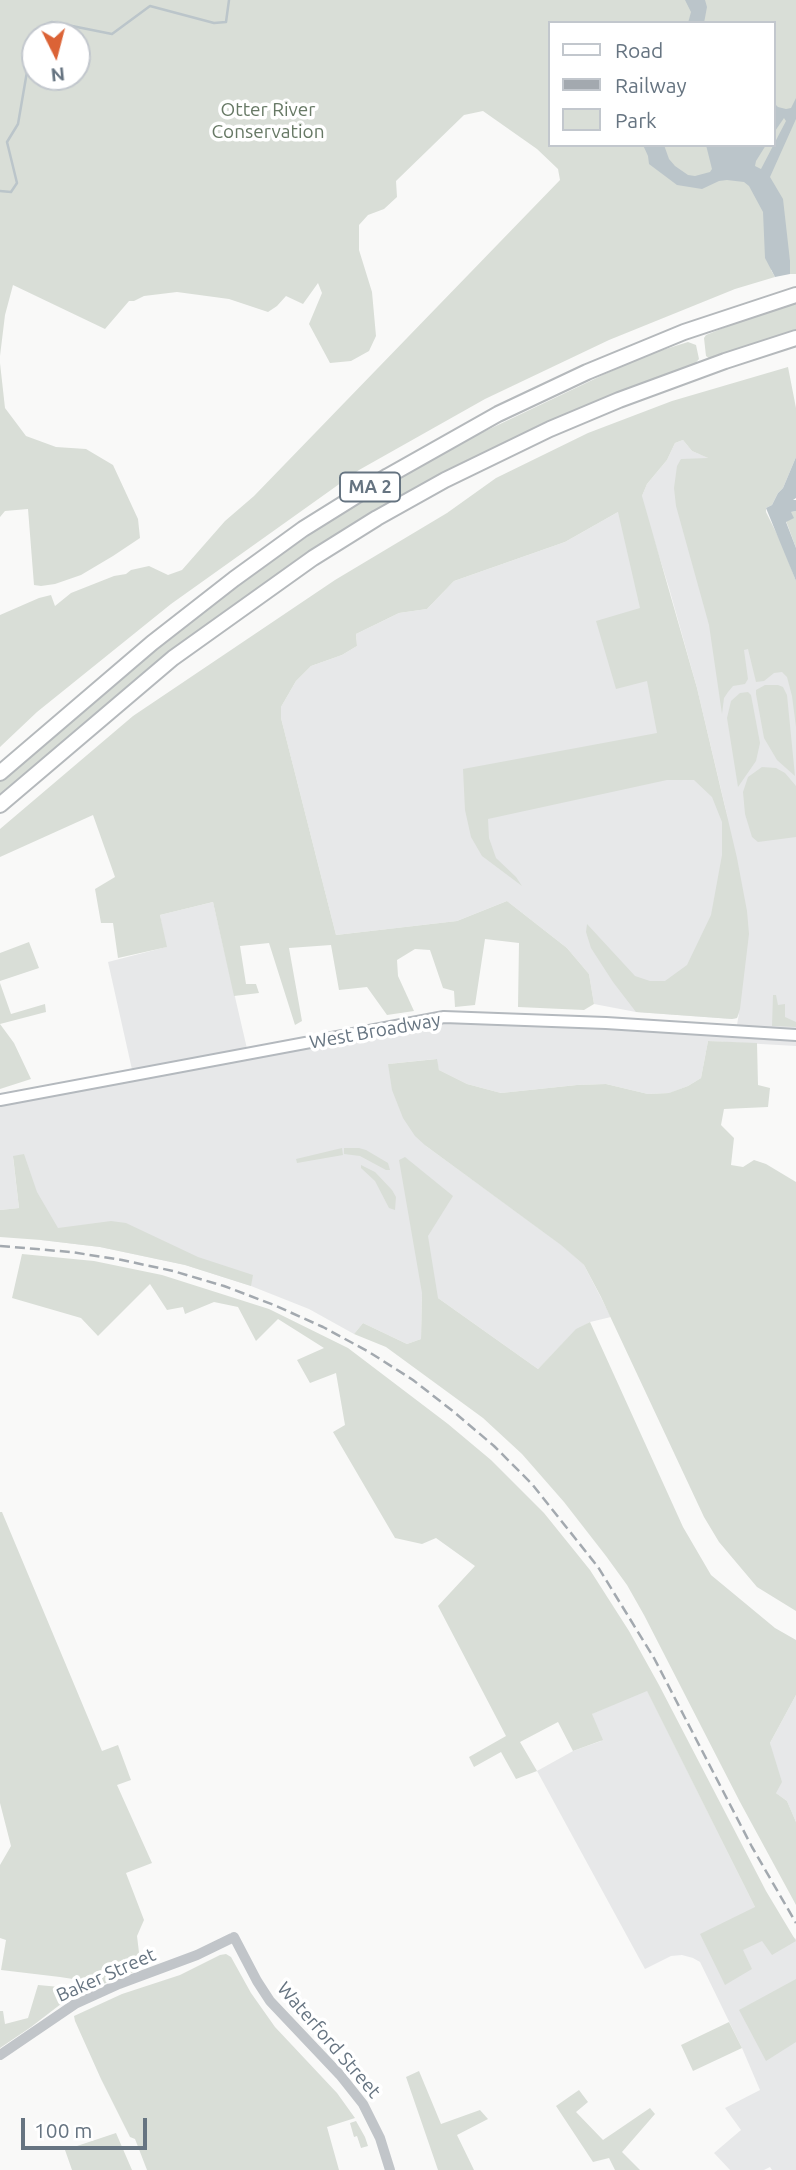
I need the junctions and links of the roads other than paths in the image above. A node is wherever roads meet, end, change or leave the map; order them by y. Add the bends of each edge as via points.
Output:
1 (796, 295) edge
2 (796, 338) edge
3 (0, 773) edge
4 (0, 805) edge
5 (796, 1035) edge
6 (0, 1100) edge
7 (233, 1937) joint
8 (0, 2054) edge
9 (390, 2170) edge

1 - 3 highway, MA 2 via 684,332 587,372 498,414 388,476 234,579
2 - 4 highway, MA 2 via 573,419 377,518 173,658
5 - 6 main road, West Broadway via 444,1017
7 - 8 street, Baker Street via 67,2008
7 - 9 street, Waterford Street via 270,2001 363,2104

